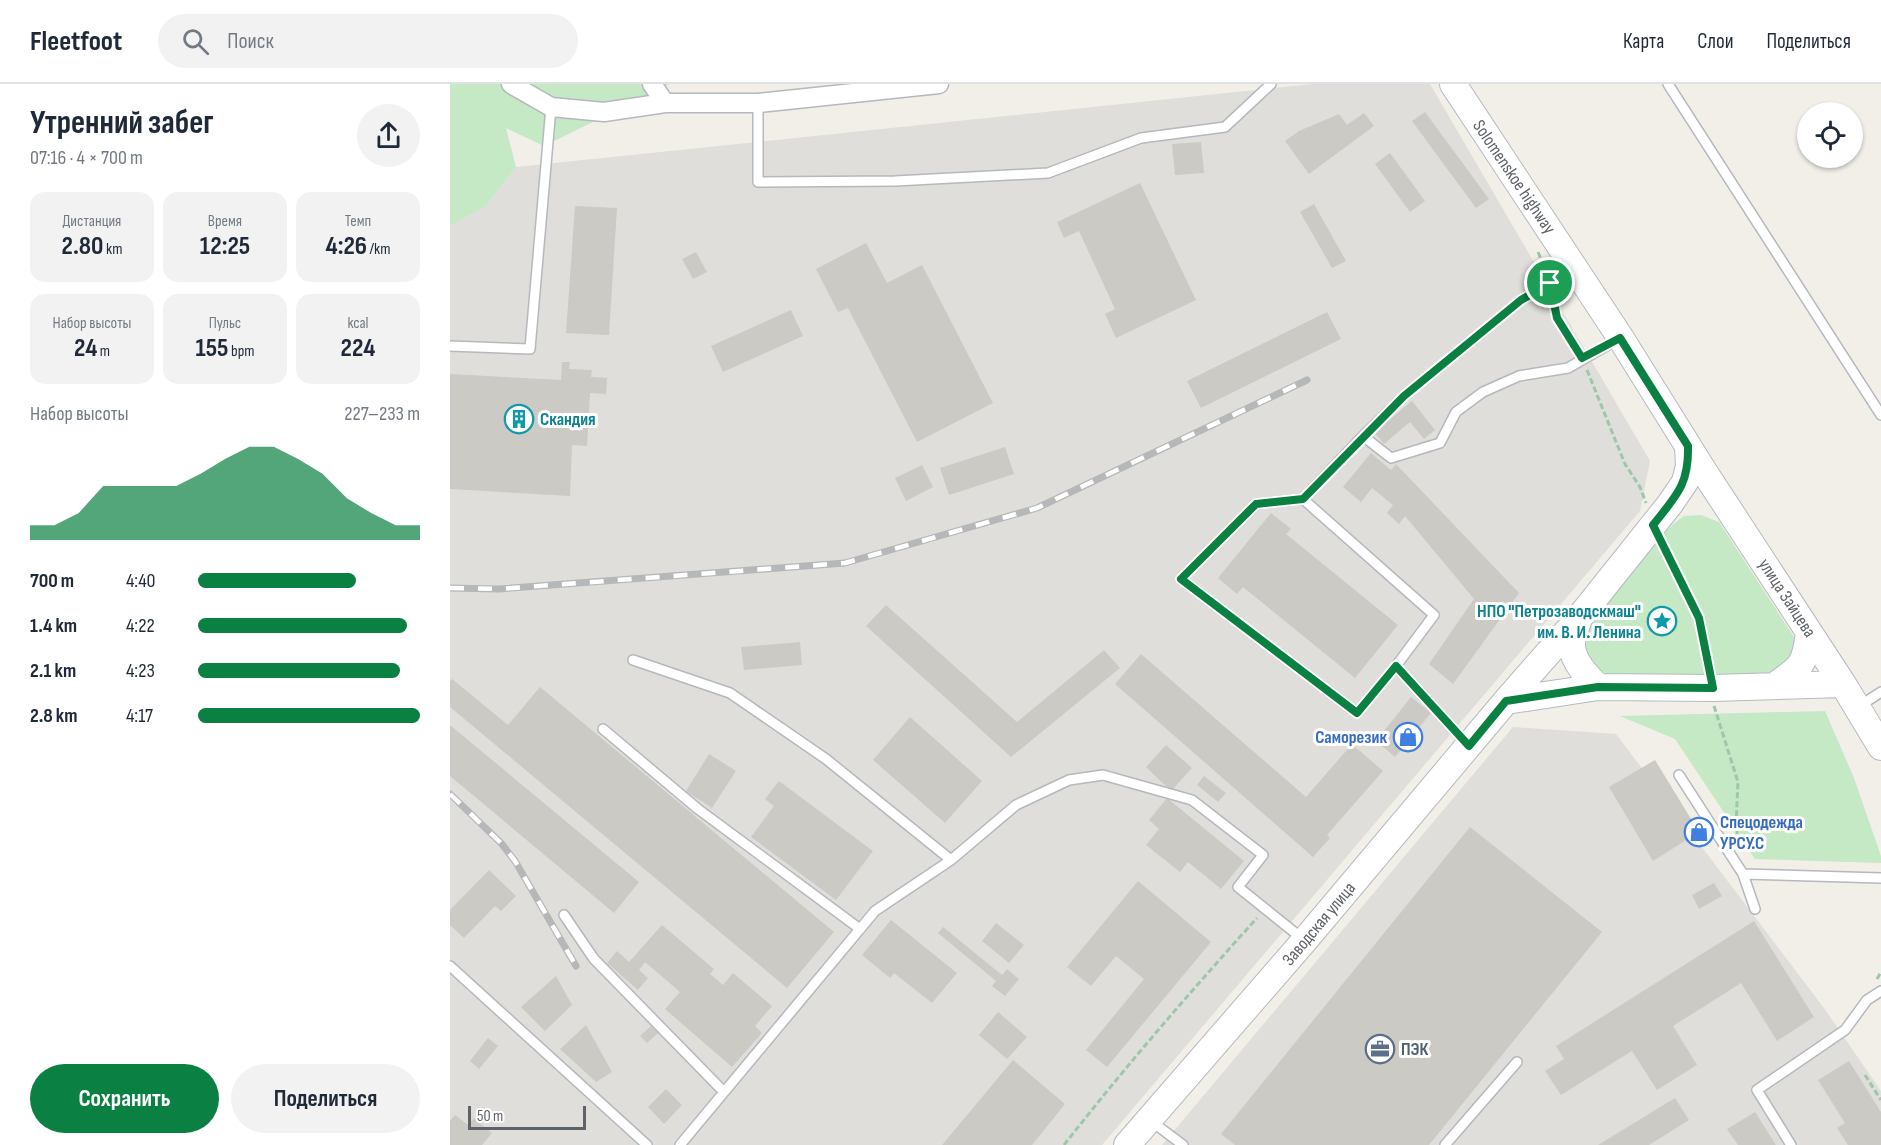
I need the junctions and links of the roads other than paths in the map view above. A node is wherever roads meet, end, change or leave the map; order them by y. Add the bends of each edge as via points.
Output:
1 (512, 84) edge
2 (652, 84) edge
3 (939, 84) edge
4 (1271, 84) edge
5 (1453, 84) edge
6 (1668, 84) edge
7 (914, 85) edge
8 (665, 103) junction
9 (758, 103) junction
10 (551, 107) junction
11 (1574, 267) junction
12 (1620, 338) junction
13 (450, 346) edge
14 (1881, 415) edge
15 (1363, 436) junction
16 (1688, 446) junction
17 (1303, 499) junction
18 (1670, 504) junction
19 (1731, 513) junction
20 (1579, 618) junction
21 (1809, 632) junction
22 (633, 660) dead end
23 (1396, 666) junction
24 (1843, 684) junction
25 (1774, 686) junction
26 (1598, 687) junction
27 (1881, 692) edge
28 (1506, 701) junction
29 (1856, 709) junction
30 (603, 729) dead end
31 (1469, 746) junction
32 (1881, 747) edge
33 (1679, 775) dead end
34 (951, 860) junction
35 (1743, 874) junction
36 (1881, 878) edge
37 (1755, 909) dead end
38 (564, 915) dead end
39 (860, 930) junction
40 (1305, 940) junction
41 (450, 966) edge
42 (1881, 991) edge
43 (1517, 1062) dead end
44 (724, 1092) junction
45 (1149, 1119) junction
46 (647, 1145) edge
47 (680, 1145) edge
48 (1127, 1145) edge
49 (1183, 1145) edge
50 (1445, 1145) edge
51 (1791, 1145) edge

1 - 10 street
2 - 8 street
3 - 7 street
4 - 9 lane via 1225,127 1141,138 1048,173 895,181 758,182
5 - 11 main road, Solomenskoe highway
6 - 14 lane
7 - 9 street
8 - 9 street
8 - 10 street via 604,112
10 - 13 lane via 530,350
11 - 12 main road, Solomenskoe highway
11 - 15 lane via 1512,307 1404,396
12 - 15 lane via 1568,368 1519,376 1483,392 1456,412 1440,443 1391,458
12 - 16 main road, Solomenskoe highway
15 - 17 lane
16 - 18 main road, Заводская улица via 1685,482
16 - 19 main road, Solomenskoe highway
17 - 23 lane via 1434,615
17 - 23 lane via 1256,504 1181,579 1357,713
18 - 19 main road via 1712,501
18 - 20 main road, Заводская улица
19 - 21 main road, улица Зайцева
20 - 26 main road via 1572,646 1585,673
20 - 28 main road, Заводская улица
21 - 24 main road, улица Зайцева
21 - 25 main road via 1799,668
22 - 34 lane via 730,693 826,759
23 - 31 lane
24 - 25 main road
24 - 29 main road, улица Зайцева
25 - 26 main road
26 - 28 main road
27 - 29 lane
28 - 31 main road, Заводская улица
29 - 32 main road, улица Зайцева
30 - 39 lane via 698,809
31 - 40 main road, Заводская улица
33 - 35 lane
34 - 39 lane via 875,912
34 - 40 lane via 1016,805 1069,780 1103,775 1192,800 1263,855 1238,887
35 - 36 lane
35 - 37 lane
38 - 44 lane via 594,959
39 - 44 lane
40 - 45 main road, Заводская улица
41 - 46 lane
42 - 51 lane via 1867,1000 1845,1030 1756,1090
43 - 50 lane
44 - 47 lane
45 - 48 main road, Заводская улица
45 - 49 lane

